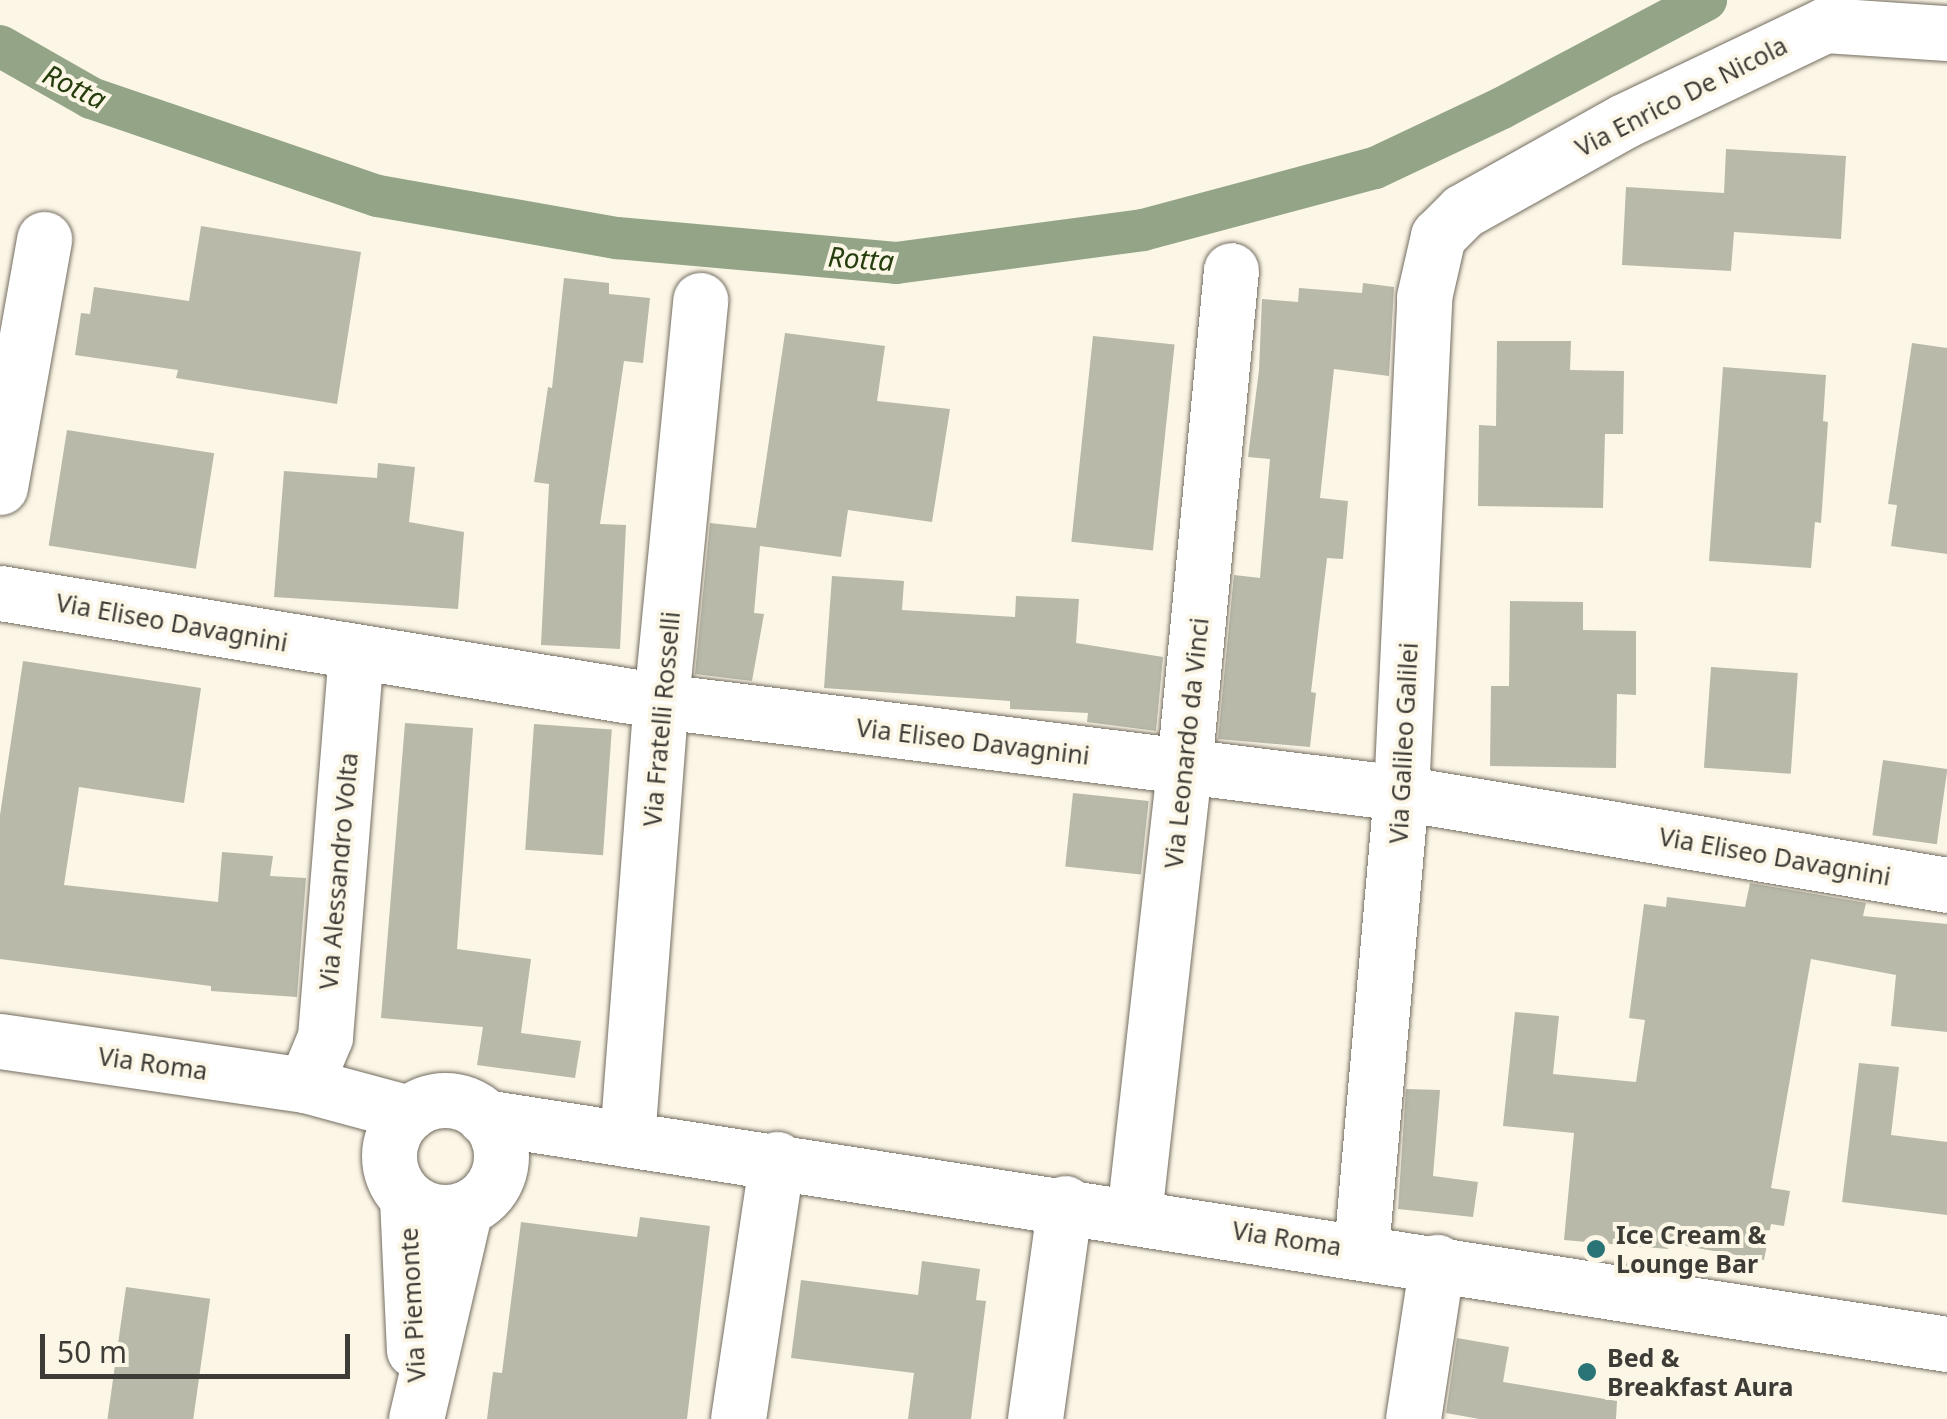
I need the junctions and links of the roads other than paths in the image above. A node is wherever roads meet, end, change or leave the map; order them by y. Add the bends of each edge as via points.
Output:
1 (1947, 33) edge
2 (1438, 236) joint
3 (44, 239) dead end
4 (1230, 270) dead end
5 (700, 300) dead end
6 (0, 487) edge
7 (0, 593) edge
8 (356, 653) junction
9 (662, 700) junction
10 (1184, 768) junction
11 (1402, 793) junction
12 (1947, 885) edge
13 (0, 1041) edge
14 (305, 1085) junction
15 (408, 1113) junction
16 (484, 1116) junction
17 (626, 1139) junction
18 (777, 1159) junction
19 (401, 1190) junction
20 (479, 1196) junction
21 (1064, 1203) junction
22 (1134, 1214) junction
23 (1362, 1250) junction
24 (1438, 1262) junction
25 (1947, 1344) edge
26 (416, 1415) edge
27 (738, 1419) edge
28 (1035, 1419) edge
29 (1412, 1419) edge

1 - 2 street, Via Enrico De Nicola via 1824,25 1608,130 1462,210
2 - 11 street, Via Galileo Galilei via 1424,298
3 - 6 street
4 - 10 street, Via Leonardo da Vinci
5 - 9 street, Via Fratelli Rosselli
7 - 8 street, Via Eliseo Davagnini
8 - 9 street, Via Eliseo Davagnini
8 - 14 street, Via Alessandro Volta via 325,1037
9 - 10 street, Via Eliseo Davagnini
9 - 17 street, Via Fratelli Rosselli
10 - 11 street, Via Eliseo Davagnini
10 - 22 street, Via Leonardo da Vinci
11 - 12 street, Via Eliseo Davagnini
11 - 23 street, Via Galileo Galilei
13 - 14 street, Via Roma
14 - 15 street, Via Roma
14 - 19 street
15 - 16 street via 439,1100 472,1106
15 - 19 street via 389,1146
16 - 17 street, Via Roma
16 - 20 street via 500,1148
17 - 18 street, Via Roma
17 - 20 street, Via Roma
18 - 21 street, Via Roma
18 - 27 street
19 - 20 street via 434,1212
19 - 26 street, Via Piemonte
20 - 26 street, Via Piemonte
21 - 22 street, Via Roma
21 - 28 street
22 - 23 street, Via Roma
23 - 24 street, Via Roma
24 - 25 street, Via Roma
24 - 29 street

